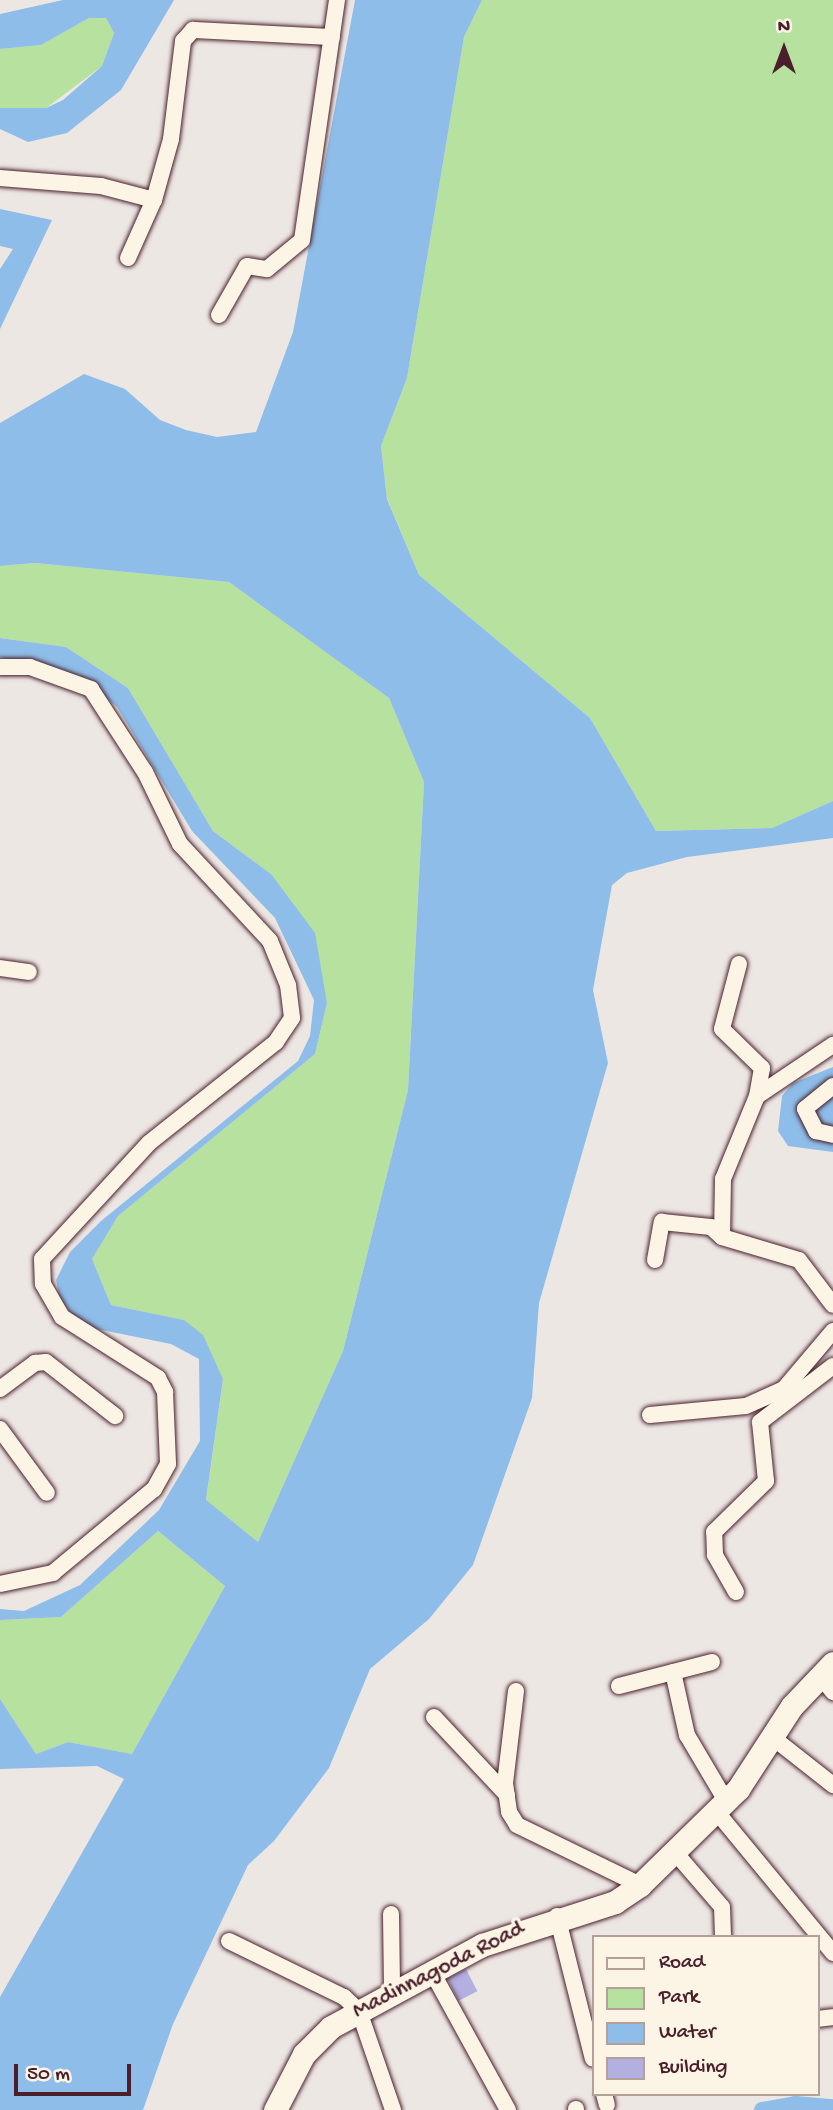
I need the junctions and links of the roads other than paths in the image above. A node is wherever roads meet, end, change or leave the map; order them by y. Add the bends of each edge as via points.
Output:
1 (337, 0) edge
2 (332, 37) junction
3 (0, 177) edge
4 (154, 200) junction
5 (128, 258) dead end
6 (219, 315) dead end
7 (0, 667) edge
8 (739, 964) dead end
9 (0, 968) edge
10 (29, 972) dead end
11 (833, 1045) edge
12 (833, 1086) edge
13 (757, 1097) junction
14 (833, 1135) edge
15 (722, 1237) junction
16 (654, 1260) dead end
17 (833, 1305) edge
18 (833, 1331) edge
19 (833, 1366) edge
20 (0, 1389) edge
21 (650, 1415) dead end
22 (115, 1416) dead end
23 (0, 1429) edge
24 (47, 1493) dead end
25 (0, 1584) edge
26 (736, 1592) dead end
27 (712, 1662) dead end
28 (673, 1672) junction
29 (829, 1677) edge
30 (619, 1686) dead end
31 (516, 1691) dead end
32 (434, 1717) dead end
33 (772, 1737) junction
34 (833, 1785) edge
35 (507, 1795) junction
36 (721, 1806) junction
37 (673, 1850) junction
38 (640, 1885) junction
39 (391, 1914) dead end
40 (557, 1916) junction
41 (723, 1935) edge
42 (229, 1941) dead end
43 (833, 1953) edge
44 (431, 1970) junction
45 (391, 1990) junction
46 (359, 2011) junction
47 (592, 2055) edge
48 (275, 2110) edge
49 (393, 2110) edge
50 (508, 2110) edge

1 - 2 street
2 - 4 street via 193,30 183,41 171,139
2 - 6 street via 302,240 267,269 247,266
3 - 4 street via 101,186
4 - 5 street
7 - 25 street via 30,667 91,689 145,772 180,844 270,941 288,985 292,1018 276,1042 149,1143 42,1259 43,1284 62,1317 158,1378 165,1392 168,1464 154,1489 52,1573
8 - 13 street via 722,1028 762,1068
9 - 10 street
11 - 13 street
12 - 14 street via 805,1109 816,1131
13 - 15 street via 723,1179
15 - 16 street via 711,1227 662,1222
15 - 17 street via 799,1260
18 - 21 street via 784,1389 746,1406
19 - 26 street via 760,1422 765,1481 715,1532 715,1555
20 - 22 street via 35,1363 46,1362
23 - 24 street
27 - 28 street
28 - 30 street
28 - 36 street via 687,1735
29 - 33 street, Madinnagoda Road
31 - 35 street
32 - 35 street
33 - 34 street
33 - 36 street, Madinnagoda Road
35 - 38 street via 517,1825
36 - 37 street, Madinnagoda Road
36 - 43 street
37 - 38 street, Madinnagoda Road
37 - 41 street via 722,1907
38 - 40 street, Madinnagoda Road via 596,1909
39 - 45 street
40 - 44 street, Madinnagoda Road
40 - 47 street
42 - 46 street via 344,1997
44 - 45 street, Madinnagoda Road
44 - 50 street
45 - 46 street, Madinnagoda Road
46 - 48 street, Madinnagoda Road via 304,2054
46 - 49 street

